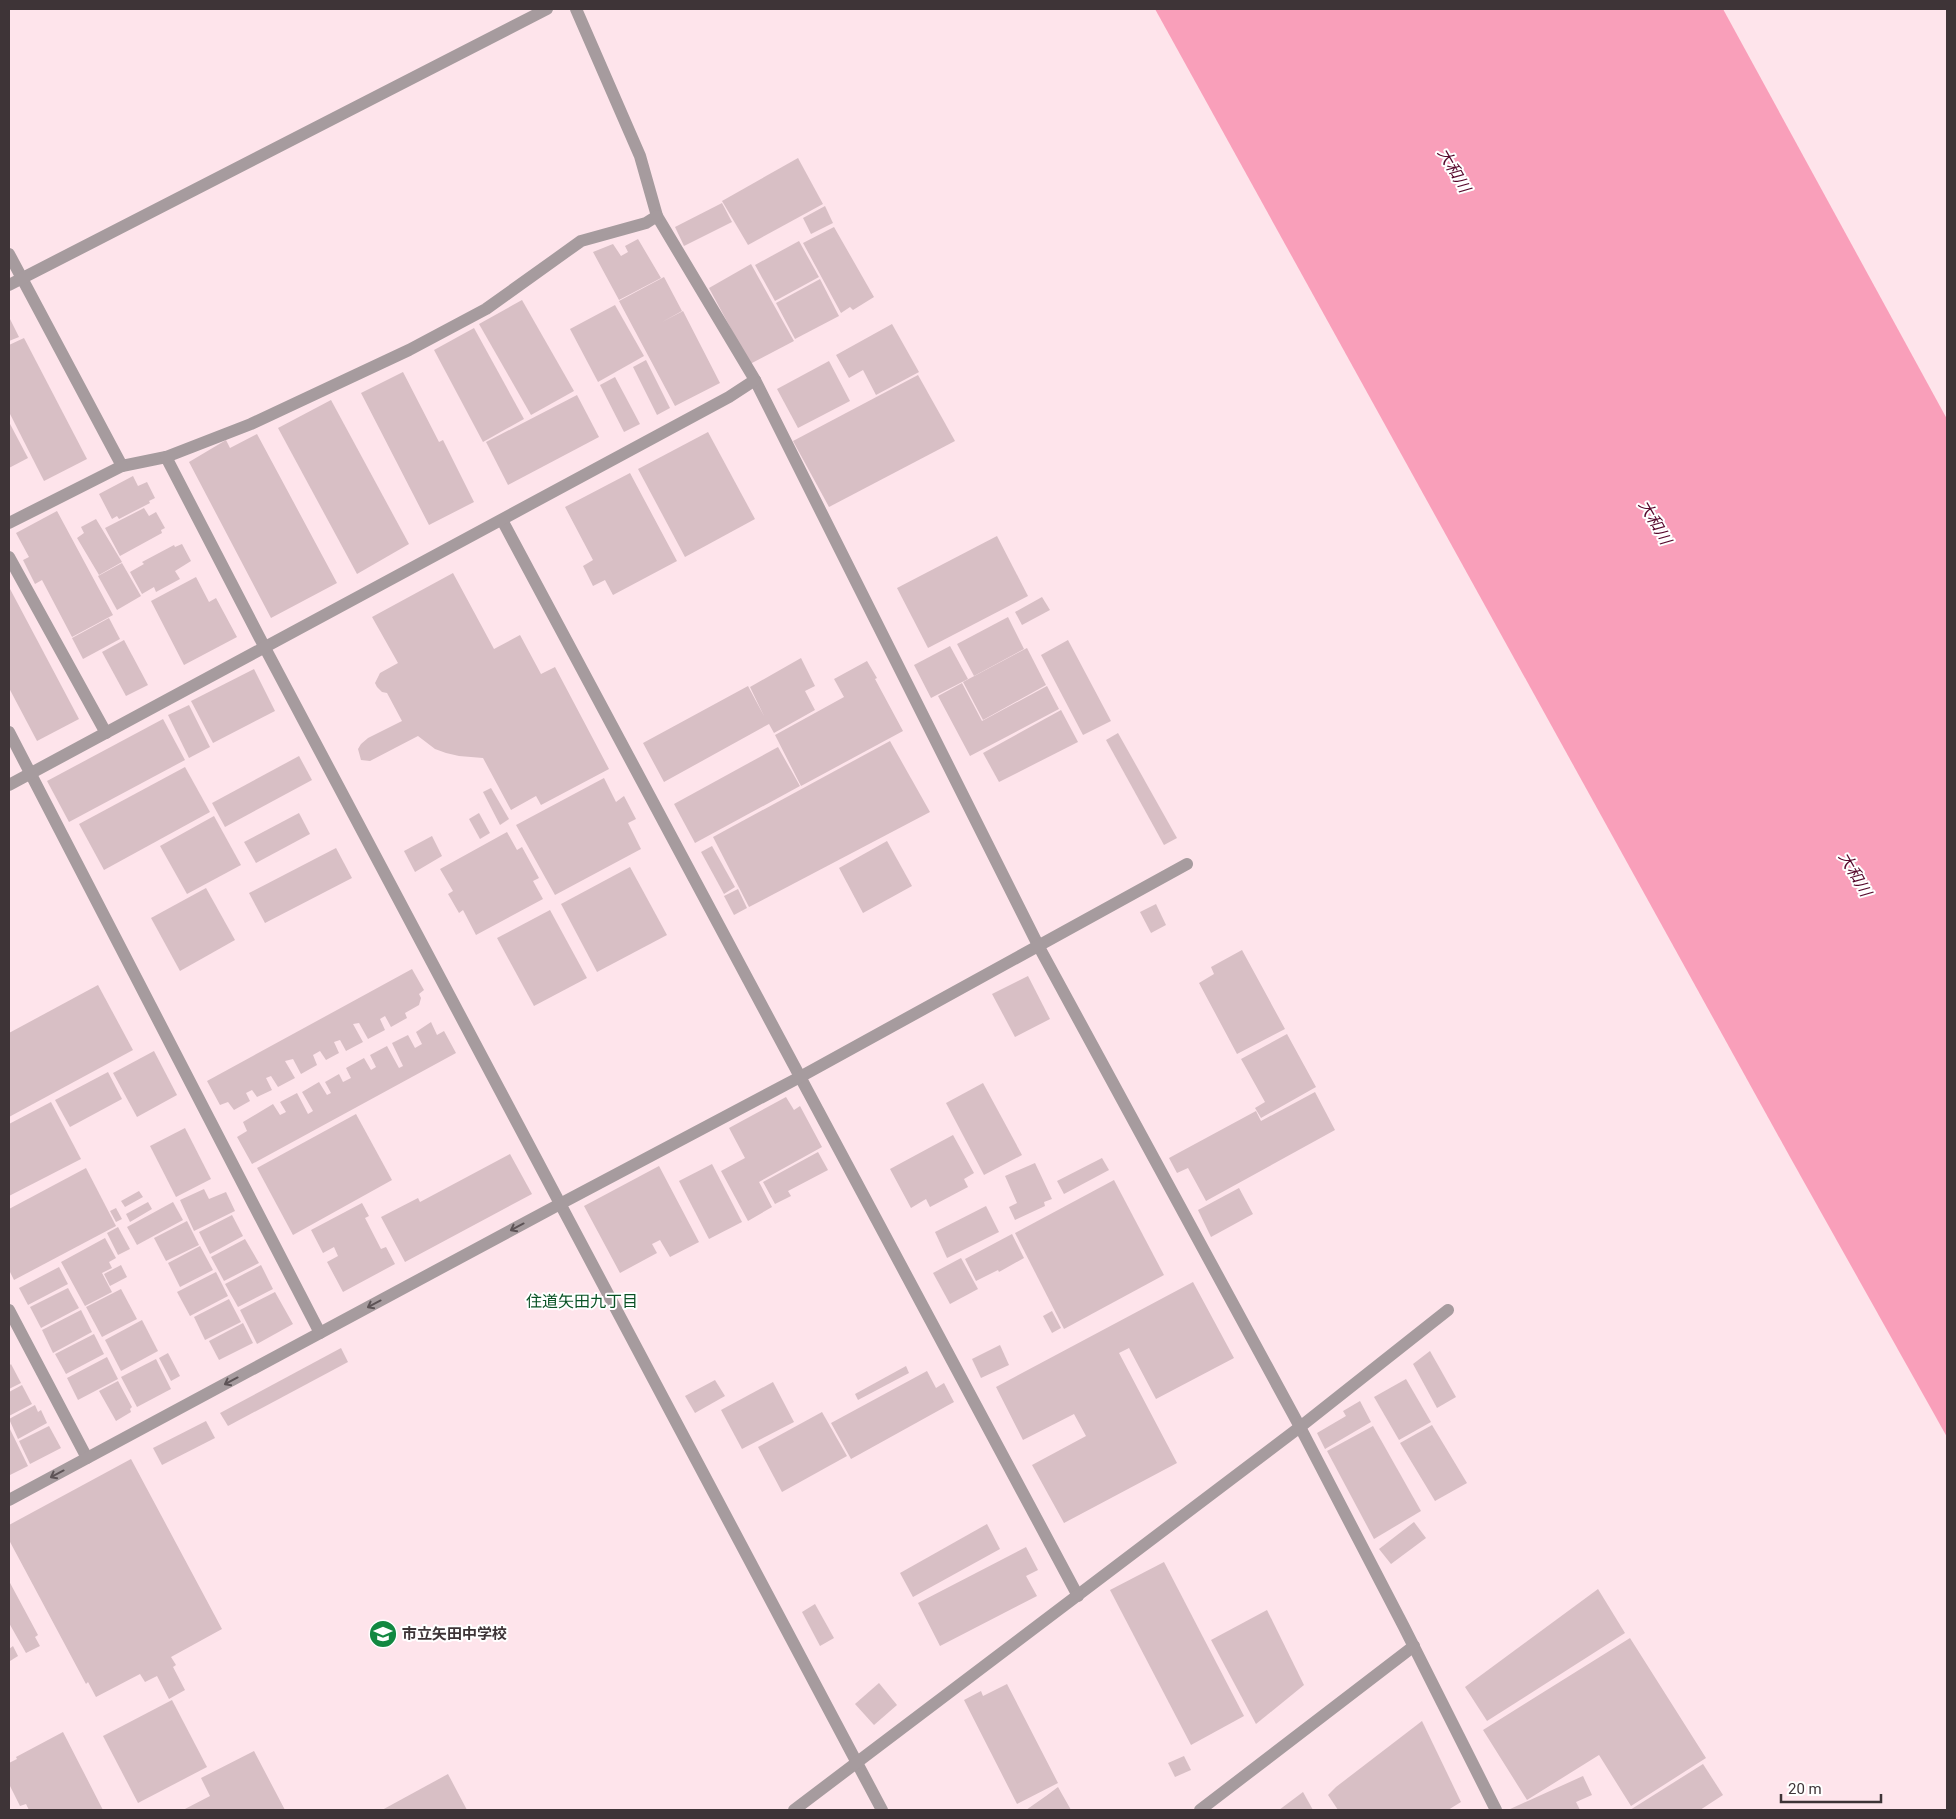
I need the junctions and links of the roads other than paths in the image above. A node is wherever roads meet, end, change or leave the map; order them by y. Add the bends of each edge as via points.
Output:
1 (547, 9) edge
2 (576, 9) edge
3 (657, 216) junction
4 (9, 254) edge
5 (22, 280) junction
6 (9, 285) edge
7 (755, 380) junction
8 (166, 457) junction
9 (122, 466) junction
10 (502, 520) junction
11 (9, 523) edge
12 (9, 557) edge
13 (265, 648) junction
14 (9, 732) edge
15 (106, 733) junction
16 (31, 774) junction
17 (9, 786) edge
18 (1187, 864) dead end
19 (1039, 947) junction
20 (800, 1077) junction
21 (560, 1204) junction
22 (9, 1310) edge
23 (1448, 1310) dead end
24 (320, 1333) junction
25 (1300, 1427) junction
26 (87, 1458) junction
27 (9, 1500) edge
28 (1078, 1596) junction
29 (1414, 1646) junction
30 (856, 1763) junction
31 (794, 1810) edge
32 (882, 1810) edge
33 (1200, 1810) edge
34 (1496, 1810) edge

1 - 5 street
2 - 3 street via 640,156
3 - 7 street
3 - 8 street via 646,223 581,241 486,309 409,350 251,424
4 - 5 street
5 - 6 street
5 - 9 street
7 - 10 street
7 - 19 street
8 - 9 street
8 - 13 street
9 - 11 street
10 - 13 street
10 - 20 street
12 - 15 street
13 - 15 street
13 - 21 street
14 - 16 street
15 - 16 street
16 - 17 street
16 - 24 street
18 - 19 street
19 - 20 street
19 - 25 street
20 - 21 street
20 - 28 street
21 -> 24 street
21 - 30 street
22 - 26 street
23 - 25 street
24 -> 26 street
25 - 28 street
25 - 29 street
26 -> 27 street
28 - 30 street
29 - 33 street
29 - 34 street
30 - 31 street
30 - 32 street

